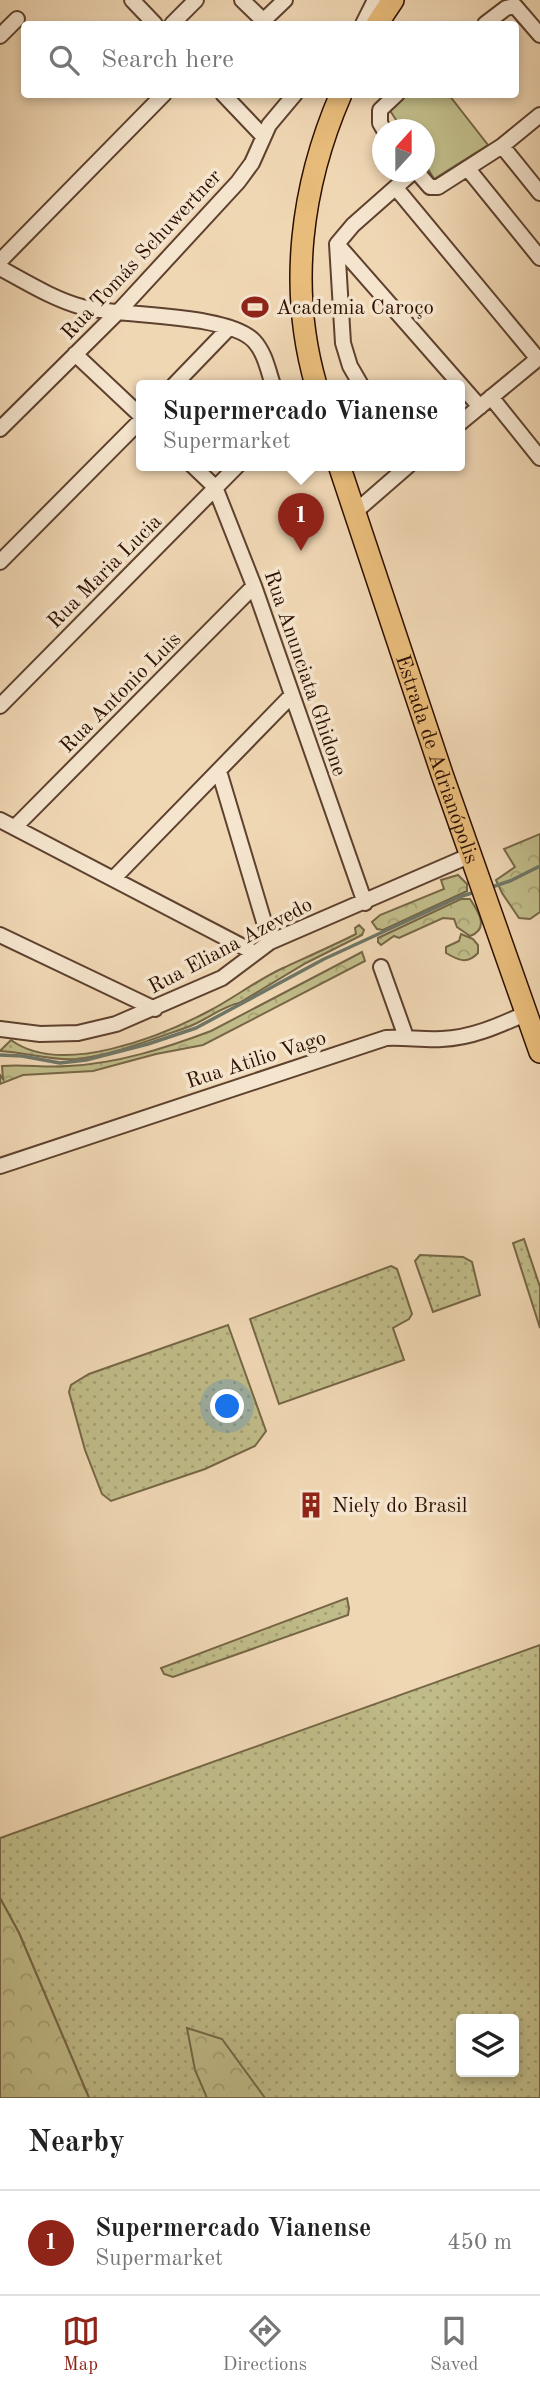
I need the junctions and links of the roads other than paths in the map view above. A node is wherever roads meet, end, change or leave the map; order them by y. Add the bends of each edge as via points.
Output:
1 (132, 0) edge
2 (196, 0) edge
3 (242, 0) edge
4 (285, 0) edge
5 (375, 0) edge
6 (393, 0) edge
7 (17, 19) dead end
8 (152, 21) edge
9 (175, 21) edge
10 (263, 21) edge
11 (267, 21) edge
12 (364, 21) edge
13 (379, 21) edge
14 (489, 21) edge
15 (540, 35) edge
16 (0, 36) edge
17 (160, 98) edge
18 (227, 98) edge
19 (292, 98) edge
20 (339, 98) edge
21 (392, 98) edge
22 (540, 115) edge
23 (382, 119) edge
24 (263, 136) junction
25 (502, 146) junction
26 (468, 169) junction
27 (403, 182) edge
28 (425, 182) edge
29 (396, 188) junction
30 (540, 193) edge
31 (337, 244) junction
32 (540, 258) edge
33 (0, 261) edge
34 (0, 268) edge
35 (118, 311) junction
36 (229, 328) junction
37 (75, 355) junction
38 (539, 358) edge
39 (179, 380) edge
40 (271, 380) edge
41 (315, 380) edge
42 (358, 380) edge
43 (464, 380) edge
44 (465, 381) edge
45 (485, 402) junction
46 (136, 412) edge
47 (465, 419) edge
48 (136, 424) edge
49 (0, 429) edge
50 (540, 458) edge
51 (198, 471) edge
52 (232, 471) edge
53 (336, 471) edge
54 (402, 471) edge
55 (215, 487) junction
56 (355, 512) junction
57 (0, 562) edge
58 (254, 586) junction
59 (291, 696) junction
60 (0, 706) edge
61 (219, 771) junction
62 (0, 820) edge
63 (15, 827) junction
64 (473, 861) junction
65 (114, 878) junction
66 (365, 903) junction
67 (0, 935) edge
68 (270, 942) junction
69 (255, 953) junction
70 (381, 967) dead end
71 (155, 1009) junction
72 (527, 1013) junction
73 (0, 1030) edge
74 (407, 1037) junction
75 (540, 1052) edge
76 (0, 1166) edge

1 - 8 street
2 - 9 street
3 - 10 street
4 - 11 street
5 - 12 street
6 - 13 main road
7 - 16 street
14 - 15 street via 515,6
17 - 33 street
18 - 24 street
19 - 24 street, Rua Tomás Schuwertner
20 - 41 main road via 308,197 302,248 303,317
21 - 23 street via 384,105
22 - 25 street
24 - 35 street, Rua Tomás Schuwertner via 238,182
25 - 26 street
25 - 30 street
26 - 28 street via 438,187
26 - 32 street
27 - 29 street
29 - 31 street
29 - 38 street
31 - 42 street via 343,343
31 - 43 street
34 - 35 street via 82,307
35 - 36 street
35 - 37 street, Rua Tomás Schuwertner
36 - 39 street
36 - 40 street via 253,339
37 - 46 street
37 - 49 street, Rua Tomás Schuwertner
38 - 45 street
44 - 45 street
45 - 47 street
45 - 50 street
48 - 57 street
51 - 55 street, Rua Anunciata Ghidone
52 - 55 street, Rua Maria Lucia
53 - 56 main road, Estrada de Adrianópolis
54 - 56 street
55 - 58 street, Rua Anunciata Ghidone
55 - 60 street, Rua Maria Lucia
56 - 64 main road, Estrada de Adrianópolis
58 - 59 street, Rua Anunciata Ghidone
58 - 63 street, Rua Antonio Luis
59 - 61 street
59 - 66 street, Rua Anunciata Ghidone
61 - 65 street
61 - 68 street
62 - 63 street
63 - 65 street
64 - 66 street, Rua Eliana Azevedo
64 - 72 main road, Estrada de Adrianópolis
65 - 69 street
66 - 68 street, Rua Eliana Azevedo
67 - 71 street
68 - 69 street, Rua Eliana Azevedo
69 - 71 street, Rua Eliana Azevedo via 222,978
70 - 74 street
71 - 73 street, Rua Eliana Azevedo via 78,1032
72 - 74 street, Rua Atilio Vago via 468,1035
72 - 75 main road, Estrada de Adrianópolis
74 - 76 street, Rua Atilio Vago via 386,1038

